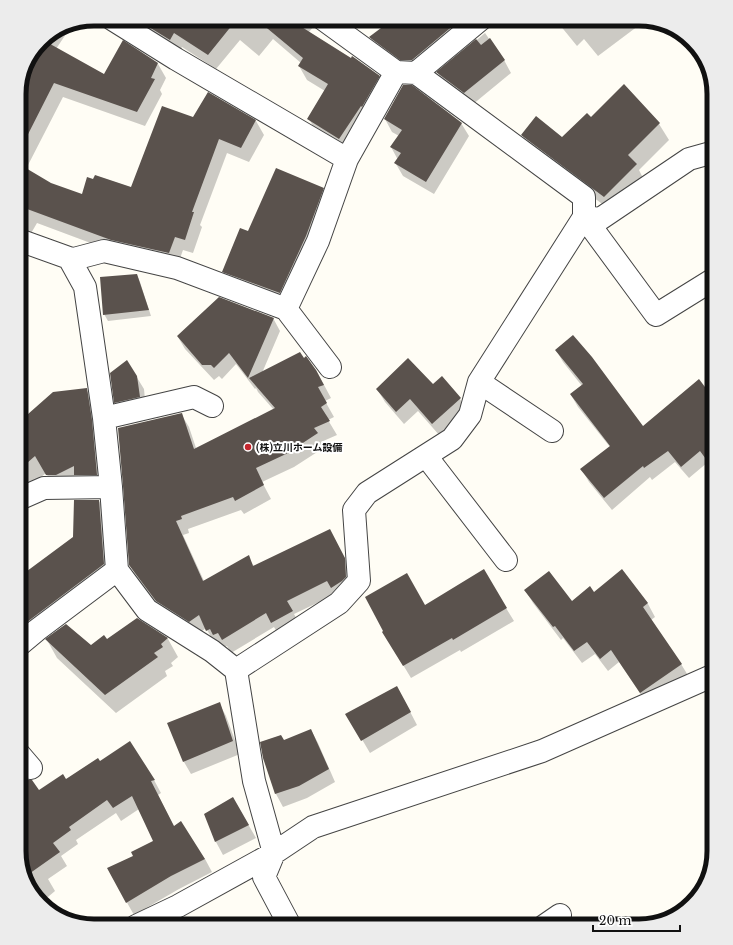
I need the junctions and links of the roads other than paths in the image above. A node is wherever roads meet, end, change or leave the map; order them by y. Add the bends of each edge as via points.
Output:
1 (123, 26) edge
2 (334, 26) edge
3 (471, 26) edge
4 (406, 73) junction
5 (707, 154) edge
6 (347, 158) junction
7 (584, 217) junction
8 (26, 243) edge
9 (70, 260) junction
10 (707, 283) edge
11 (286, 309) junction
12 (330, 367) dead end
13 (479, 382) junction
14 (212, 406) dead end
15 (104, 418) junction
16 (552, 431) dead end
17 (426, 456) junction
18 (111, 487) junction
19 (26, 496) edge
20 (506, 560) dead end
21 (117, 570) junction
22 (26, 639) edge
23 (236, 670) junction
24 (707, 678) edge
25 (274, 854) junction
26 (151, 919) edge
27 (286, 919) edge

1 - 6 street
2 - 4 street
3 - 4 street
4 - 6 street
4 - 7 street via 584,198
5 - 7 street via 689,159 600,219
6 - 11 street via 318,241
7 - 10 street via 656,315
7 - 13 street
8 - 9 street
9 - 11 street via 104,250 177,268
9 - 15 street via 85,287
11 - 12 street
13 - 16 street
13 - 17 street via 470,415 452,439
14 - 15 street via 194,398
15 - 18 street
17 - 20 street
17 - 23 street via 367,493 354,510 359,581 339,603
18 - 19 street via 44,488
18 - 21 street
21 - 22 street
21 - 23 street via 147,610 212,651
23 - 25 street via 254,781
24 - 25 street via 542,750 313,827
25 - 26 street
25 - 27 street via 264,877

